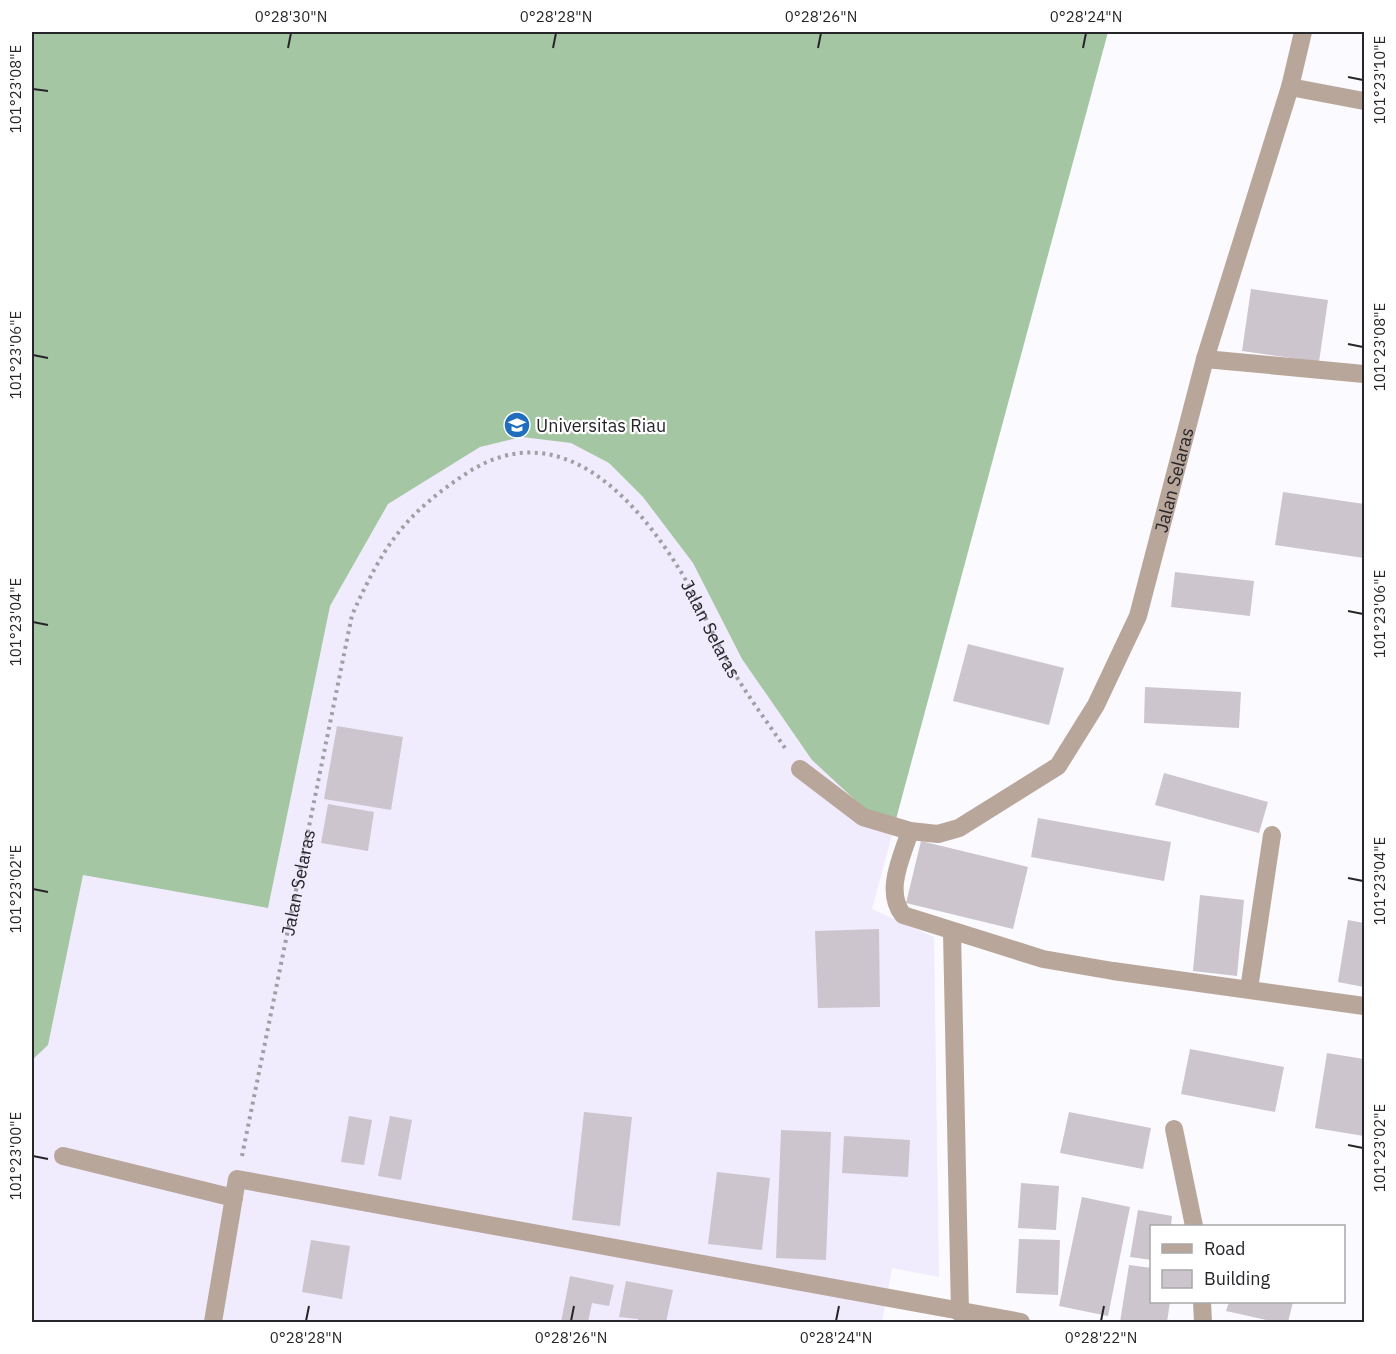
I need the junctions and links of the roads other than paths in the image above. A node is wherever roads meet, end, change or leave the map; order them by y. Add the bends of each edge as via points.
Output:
1 (1303, 32) edge
2 (1290, 87) junction
3 (1365, 101) edge
4 (1205, 359) junction
5 (1365, 374) edge
6 (800, 769) road end
7 (910, 831) junction
8 (1272, 835) dead end
9 (952, 932) junction
10 (1249, 989) junction
11 (1365, 1006) edge
12 (1174, 1129) dead end
13 (63, 1156) dead end
14 (234, 1198) junction
15 (1194, 1225) edge
16 (1202, 1303) edge
17 (960, 1313) junction
18 (213, 1323) edge
19 (1021, 1323) edge
20 (1203, 1323) edge

1 - 2 street, Jalan Selaras
2 - 3 street
2 - 4 street, Jalan Selaras
4 - 5 street
4 - 7 street, Jalan Selaras via 1138,616 1096,705 1058,766 959,828 938,834
6 - 7 street, Jalan Selaras via 863,818
7 - 9 street via 895,879 897,907 903,915
8 - 10 street
9 - 10 street via 1043,959
9 - 17 street
10 - 11 street
12 - 15 street
13 - 14 street
14 - 17 street via 237,1179
14 - 18 street
16 - 20 street
17 - 19 street

